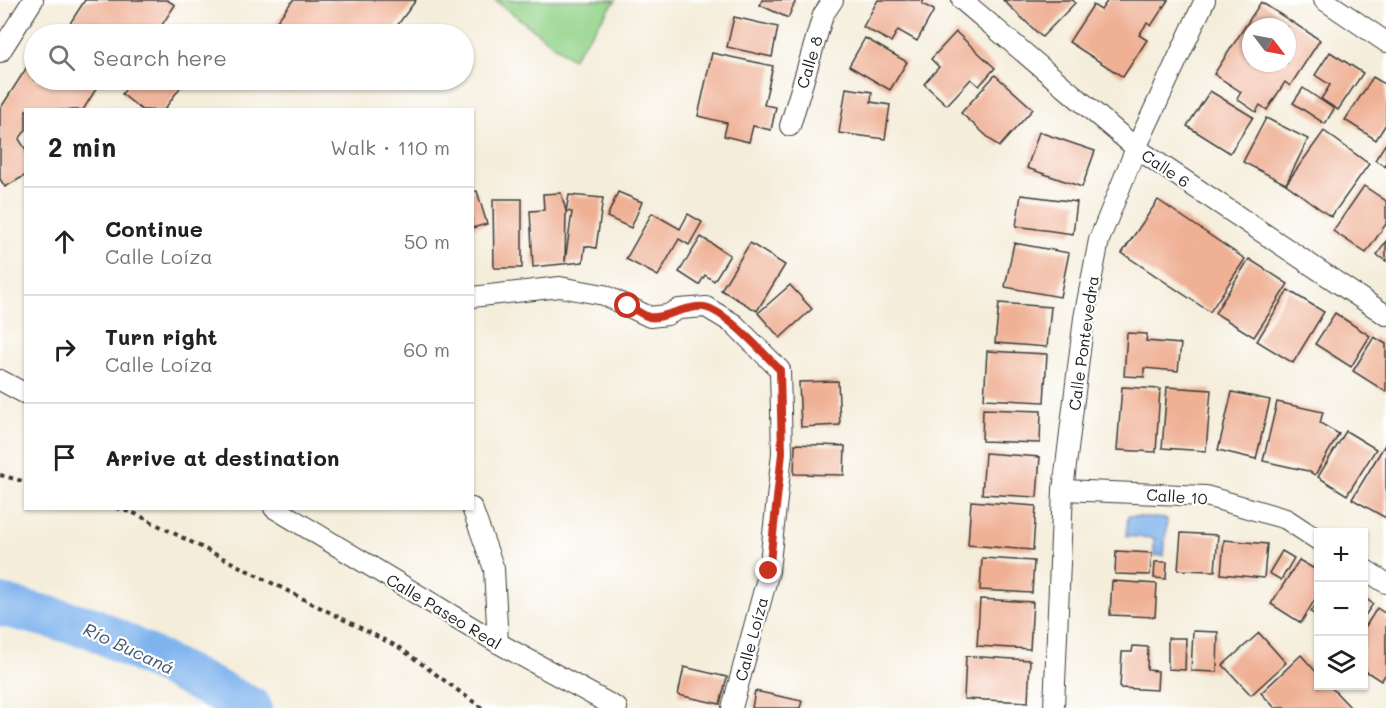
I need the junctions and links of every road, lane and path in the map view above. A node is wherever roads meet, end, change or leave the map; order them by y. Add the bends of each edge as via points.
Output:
1 (33, 0) edge
2 (833, 0) edge
3 (962, 0) edge
4 (1205, 0) edge
5 (1324, 0) edge
6 (1383, 33) edge
7 (0, 52) edge
8 (790, 126) dead end
9 (1136, 148) junction
10 (474, 297) edge
11 (1386, 315) edge
12 (0, 380) edge
13 (24, 393) edge
14 (0, 475) edge
15 (24, 481) edge
16 (1063, 490) junction
17 (123, 510) edge
18 (277, 510) edge
19 (473, 510) edge
20 (1314, 537) edge
21 (1368, 572) edge
22 (1386, 583) edge
23 (498, 643) junction
24 (482, 708) edge
25 (617, 708) edge
26 (732, 708) edge
27 (1054, 708) edge

1 - 7 street
2 - 8 street, Calle 8 via 823,15
3 - 9 street, Calle 6
4 - 9 street, Calle Pontevedra
5 - 6 street
9 - 11 street, Calle 6
9 - 16 street, Calle Pontevedra via 1099,240 1084,318
10 - 26 street, Calle Loíza via 560,287 604,295 650,317 706,307 734,324 780,370 782,453 769,571
12 - 13 street
14 - 15 path
16 - 20 street, Calle 10 via 1206,496 1286,519
16 - 27 street, Calle Pontevedra
17 - 24 path via 400,648
18 - 23 street, Calle Paseo Real
19 - 23 street via 495,568
21 - 22 street
23 - 25 street, Calle Paseo Real

